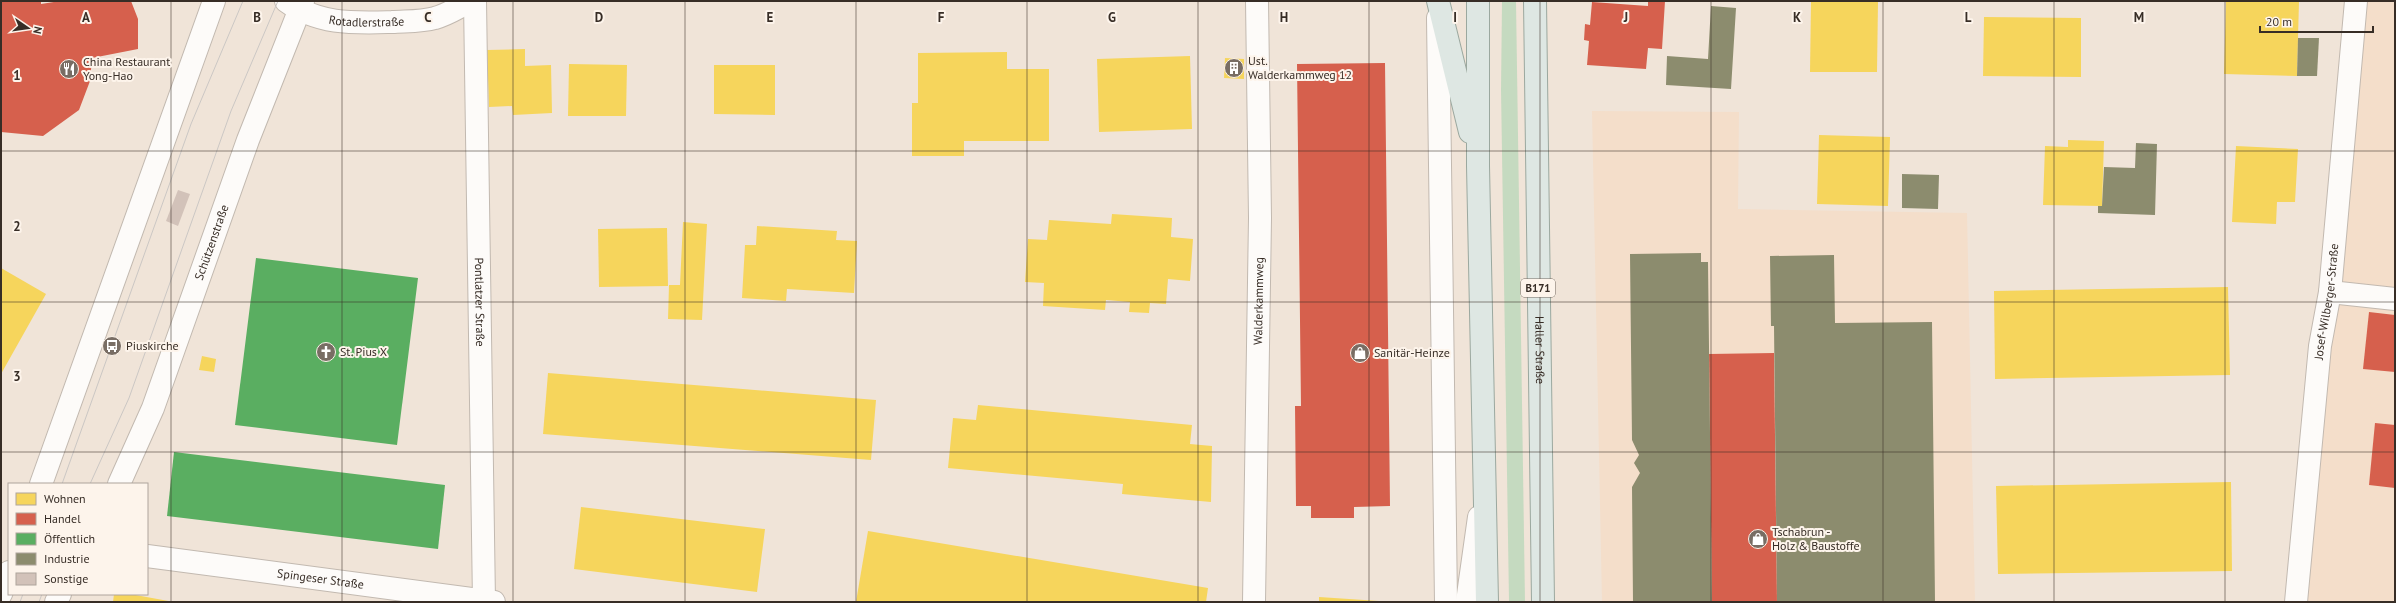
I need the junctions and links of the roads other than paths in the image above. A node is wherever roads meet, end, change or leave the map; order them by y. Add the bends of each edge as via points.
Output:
1 (214, 1) edge
2 (471, 1) edge
3 (475, 1) edge
4 (1257, 1) edge
5 (1438, 1) edge
6 (1478, 1) edge
7 (1535, 1) edge
8 (2356, 1) edge
9 (296, 4) edge
10 (1478, 166) junction
11 (2330, 292) junction
12 (2395, 300) edge
13 (1484, 472) junction
14 (40, 483) edge
15 (119, 483) edge
16 (148, 556) edge
17 (8, 575) edge
18 (1, 594) edge
19 (487, 601) edge
20 (1254, 602) edge
21 (1446, 602) edge
22 (1467, 602) edge
23 (1487, 602) edge
24 (1543, 602) edge
25 (2296, 602) edge

1 - 14 street
2 - 9 street, Rotadlerstraße via 436,18 422,21 344,23 329,20
3 - 19 street, Pontlatzer Straße
4 - 20 street, Walderkammweg via 1260,218
5 - 10 main road
5 - 21 street
6 - 10 main road
7 - 24 main road, Haller Straße / B171
8 - 11 street, Josef-Wilberger-Straße
9 - 15 street, Schützenstraße via 153,408
10 - 13 main road
11 - 12 street
11 - 25 street, Josef-Wilberger-Straße via 2320,346
13 - 22 street
13 - 23 main road
16 - 19 street, Spingeser Straße
17 - 18 street

